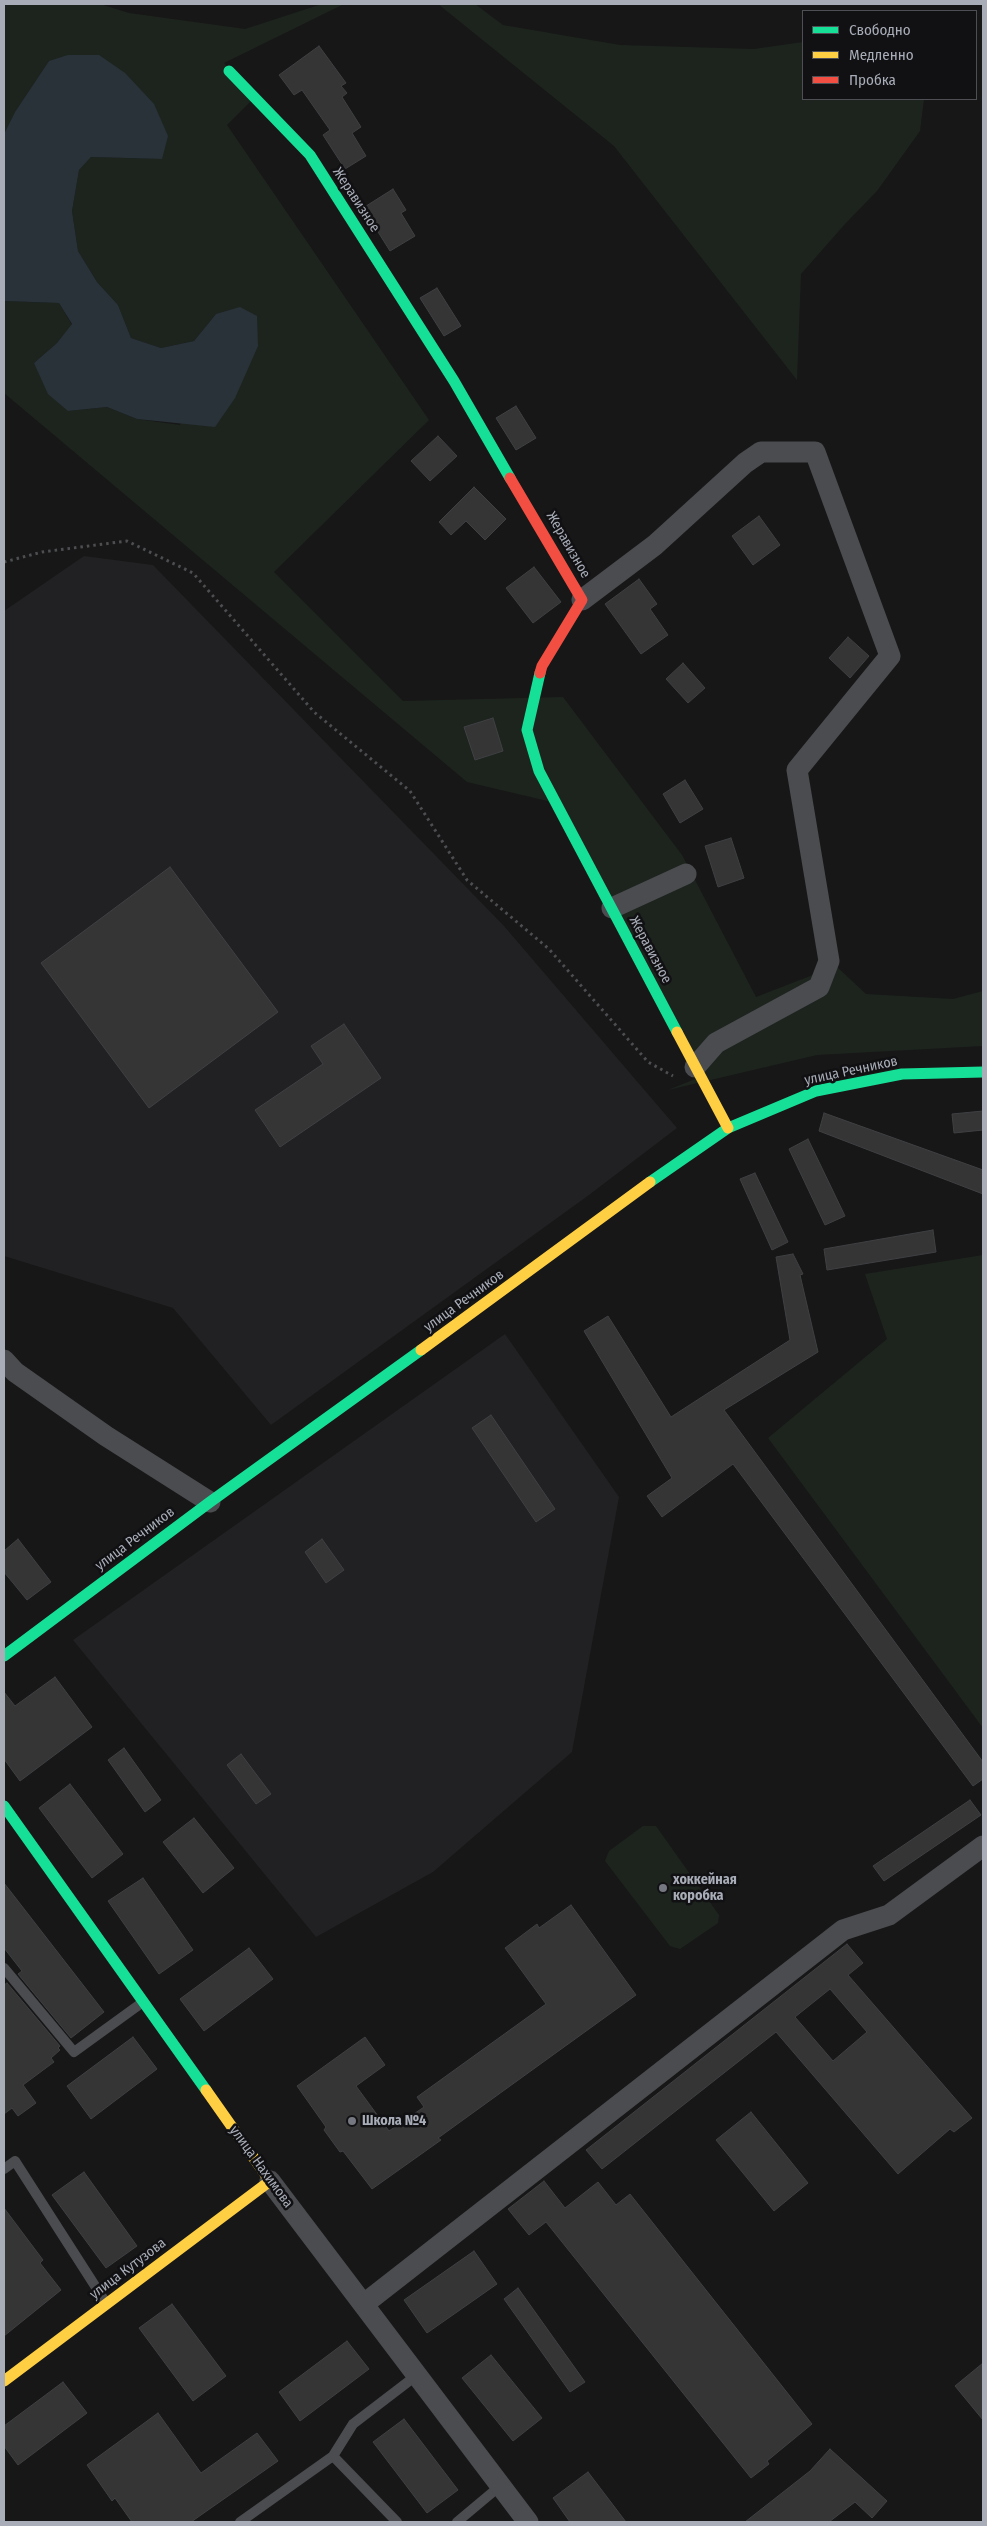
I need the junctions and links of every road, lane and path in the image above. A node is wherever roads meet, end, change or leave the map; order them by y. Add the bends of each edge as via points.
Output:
1 (229, 71) dead end
2 (4, 562) edge
3 (582, 600) junction
4 (686, 874) dead end
5 (612, 908) junction
6 (983, 1072) edge
7 (687, 1073) junction
8 (728, 1128) junction
9 (4, 1360) edge
10 (210, 1502) junction
11 (4, 1656) edge
12 (5, 1811) edge
13 (983, 1846) edge
14 (4, 1968) edge
15 (143, 2002) junction
16 (4, 2169) edge
17 (270, 2181) junction
18 (107, 2304) junction
19 (364, 2304) junction
20 (417, 2375) junction
21 (4, 2382) edge
22 (333, 2456) junction
23 (500, 2486) junction
24 (240, 2522) edge
25 (397, 2522) edge
26 (457, 2522) edge
27 (528, 2522) edge

1 - 3 street, Жеравизное via 310,155 454,381
2 - 7 path via 42,552 127,540 194,573 314,712 410,791 467,880 549,949 648,1062
3 - 5 street, Жеравизное via 542,666 527,730 540,771
3 - 7 street via 654,545 761,452 815,452 890,656 797,770 829,961 819,987 716,1043
4 - 5 street
5 - 7 street, Жеравизное
6 - 8 street, улица Речников via 902,1074 816,1090
7 - 8 street, Жеравизное
8 - 10 street, улица Речников
9 - 10 street via 15,1372 106,1436
10 - 11 street, улица Речников
12 - 15 street, улица Нахимова
13 - 19 street via 889,1915 843,1930
14 - 15 lane via 74,2052
15 - 17 street, улица Нахимова
16 - 18 lane via 15,2161
17 - 18 street, улица Кутузова
17 - 19 street, улица Нахимова
18 - 21 street, улица Кутузова
19 - 20 street, улица Нахимова
20 - 22 lane via 353,2424
20 - 23 street, улица Нахимова
22 - 24 lane
22 - 25 lane
23 - 26 lane
23 - 27 street, улица Нахимова

